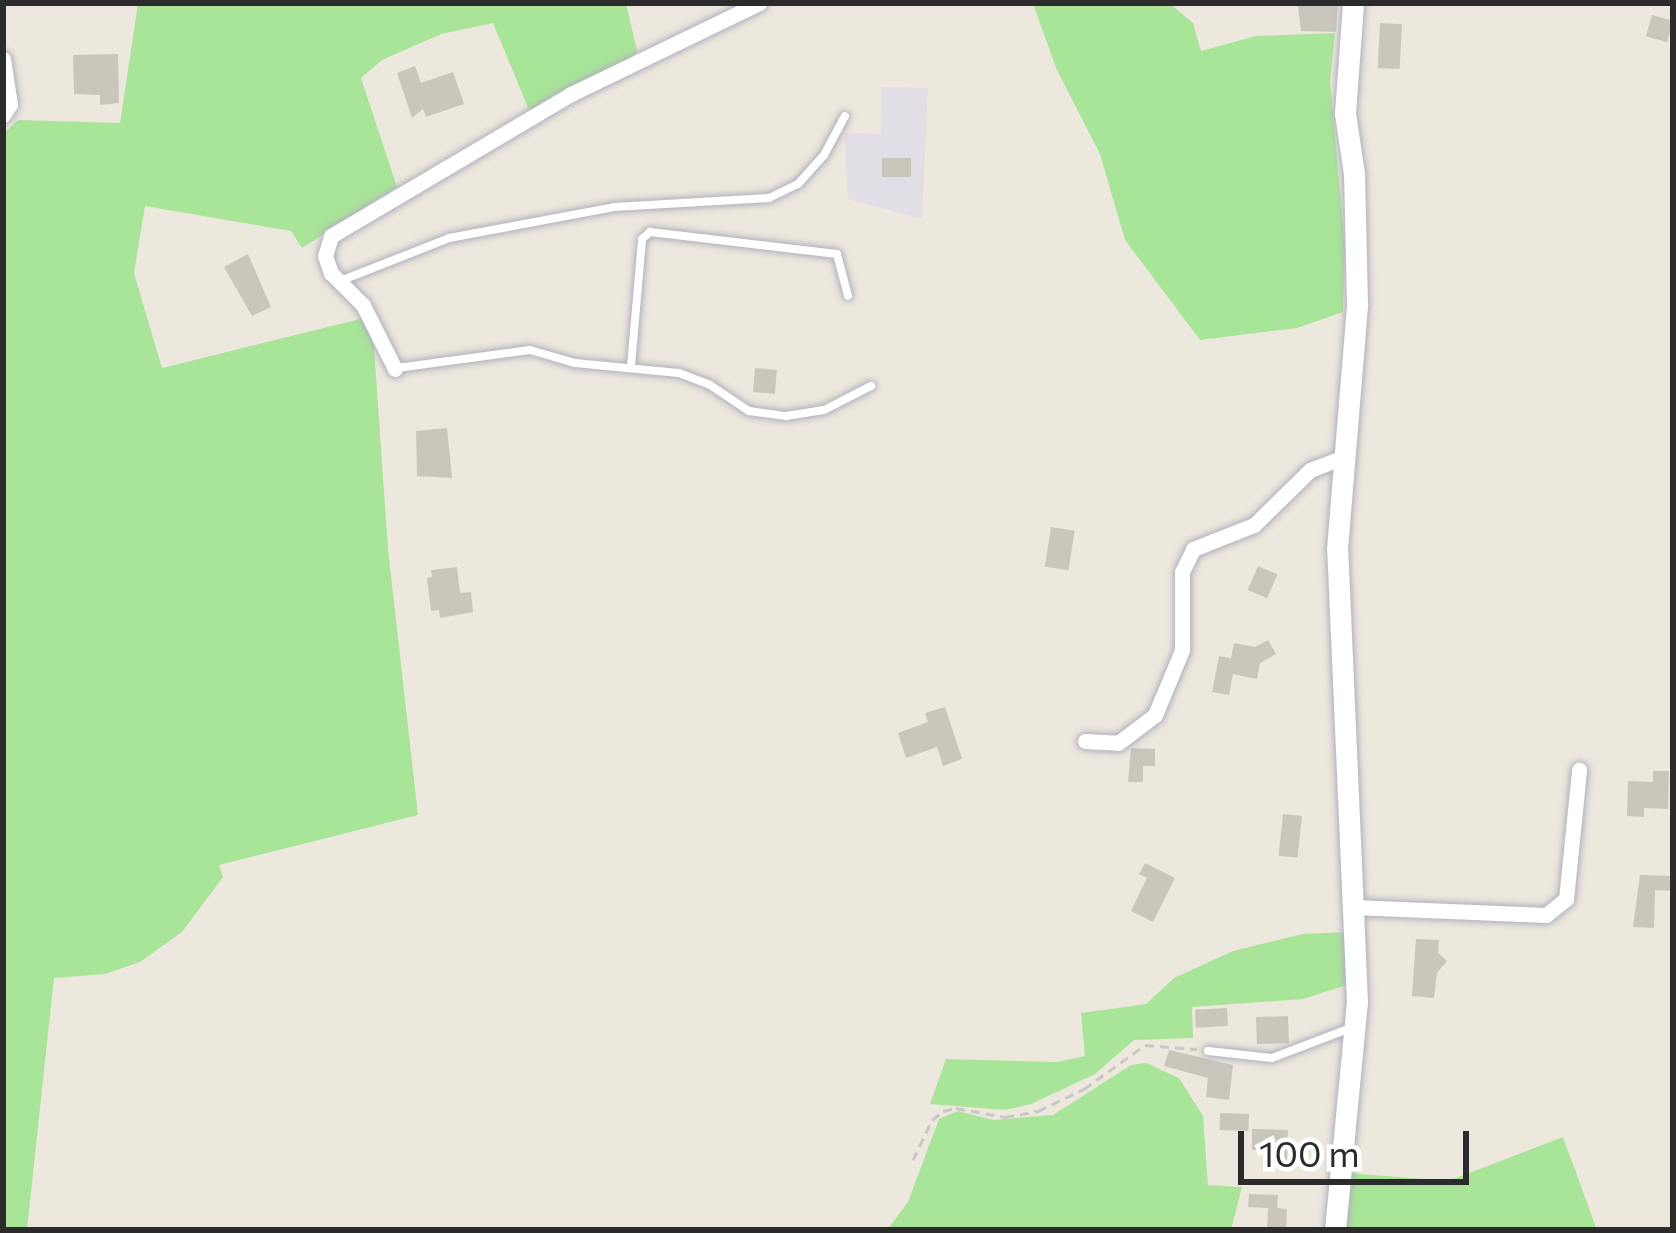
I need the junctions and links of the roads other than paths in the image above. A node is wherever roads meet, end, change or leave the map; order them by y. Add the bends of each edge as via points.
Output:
1 (759, 3) edge
2 (1353, 3) edge
3 (3, 59) edge
4 (3, 115) edge
5 (845, 116) dead end
6 (339, 281) junction
7 (848, 296) dead end
8 (631, 366) junction
9 (395, 369) joint
10 (871, 386) dead end
11 (1342, 458) junction
12 (1085, 741) dead end
13 (1579, 770) dead end
14 (1353, 907) junction
15 (1355, 1026) junction
16 (1208, 1051) road end
17 (1335, 1230) edge

1 - 6 street via 571,94 359,216 331,236 325,256
2 - 11 street via 1345,113 1357,304
3 - 4 street via 10,104
5 - 6 lane via 824,155 769,199 614,207 449,238
6 - 9 street via 373,320
7 - 8 lane via 837,254 650,232 642,239
8 - 9 lane via 530,350
8 - 10 lane via 679,373 767,415 824,410
11 - 12 street via 1310,470 1254,525 1193,549 1183,572 1182,650 1155,716 1118,743
11 - 14 street via 1337,549
13 - 14 street via 1566,899 1546,915
14 - 15 street
15 - 16 lane via 1272,1058
15 - 17 street

